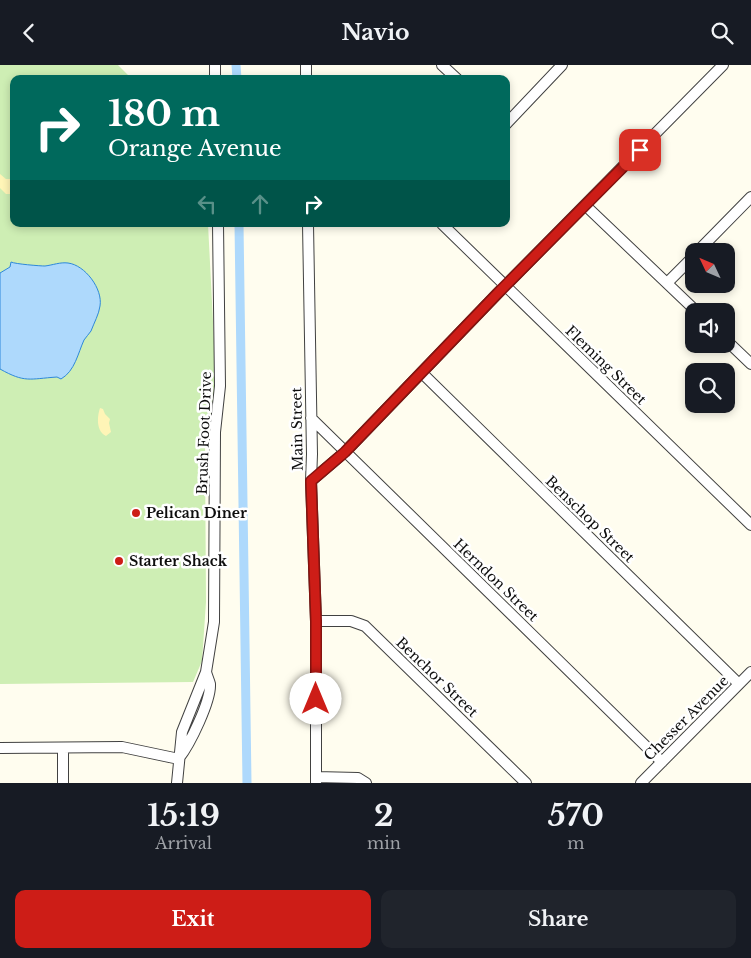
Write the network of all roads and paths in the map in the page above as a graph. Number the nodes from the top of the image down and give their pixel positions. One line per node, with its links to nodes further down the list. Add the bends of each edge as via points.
1 (442, 65): 4 (street)
2 (562, 65): 5 (street)
3 (723, 65): 7 (street)
4 (453, 75)
5 (510, 119)
6 (751, 197): 11 (street)
7 (586, 206): 13 (street); 14 (street)
8 (218, 227): 25 (street, Brush Foot Drive, via 220,386 215,432 214,622)
9 (308, 227): 19 (street, Main Street)
10 (445, 227): 14 (street, Fleming Street)
11 (706, 243)
12 (685, 265): 13 (street)
13 (667, 283): 15 (street)
14 (506, 286): 18 (street); 22 (street, Fleming Street)
15 (688, 303)
16 (735, 348): 17 (street)
17 (750, 360)
18 (422, 373): 20 (street); 26 (street, Benschop Street)
19 (310, 418): 20 (street, Herndon Street); 21 (street, Main Street)
20 (345, 452): 21 (street); 32 (street, Herndon Street)
21 (311, 481): 23 (street, Main Street)
22 (750, 521)
23 (316, 621): 33 (street, Main Street); 37 (street, Benchor Street, via 351,621 365,626)
24 (751, 672): 26 (street, Chesser Avenue)
25 (206, 673): 27 (street, Brush Foot Drive); 28 (street, Brush Foot Drive, via 210,685)
26 (739, 684): 32 (street, Chesser Avenue)
27 (193, 703): 28 (street); 31 (street, Brush Foot Drive, via 182,732)
28 (205, 707): 31 (street, Brush Foot Drive)
29 (63, 747): 30 (street); 31 (street, via 122,747); 34 (street)
30 (0, 748)
31 (179, 759): 35 (street, Brush Foot Drive)
32 (662, 762): 38 (street, Chesser Avenue)
33 (316, 780): 36 (street, via 358,778)
34 (63, 783)
35 (177, 783)
36 (366, 783)
37 (526, 783)
38 (641, 783)

